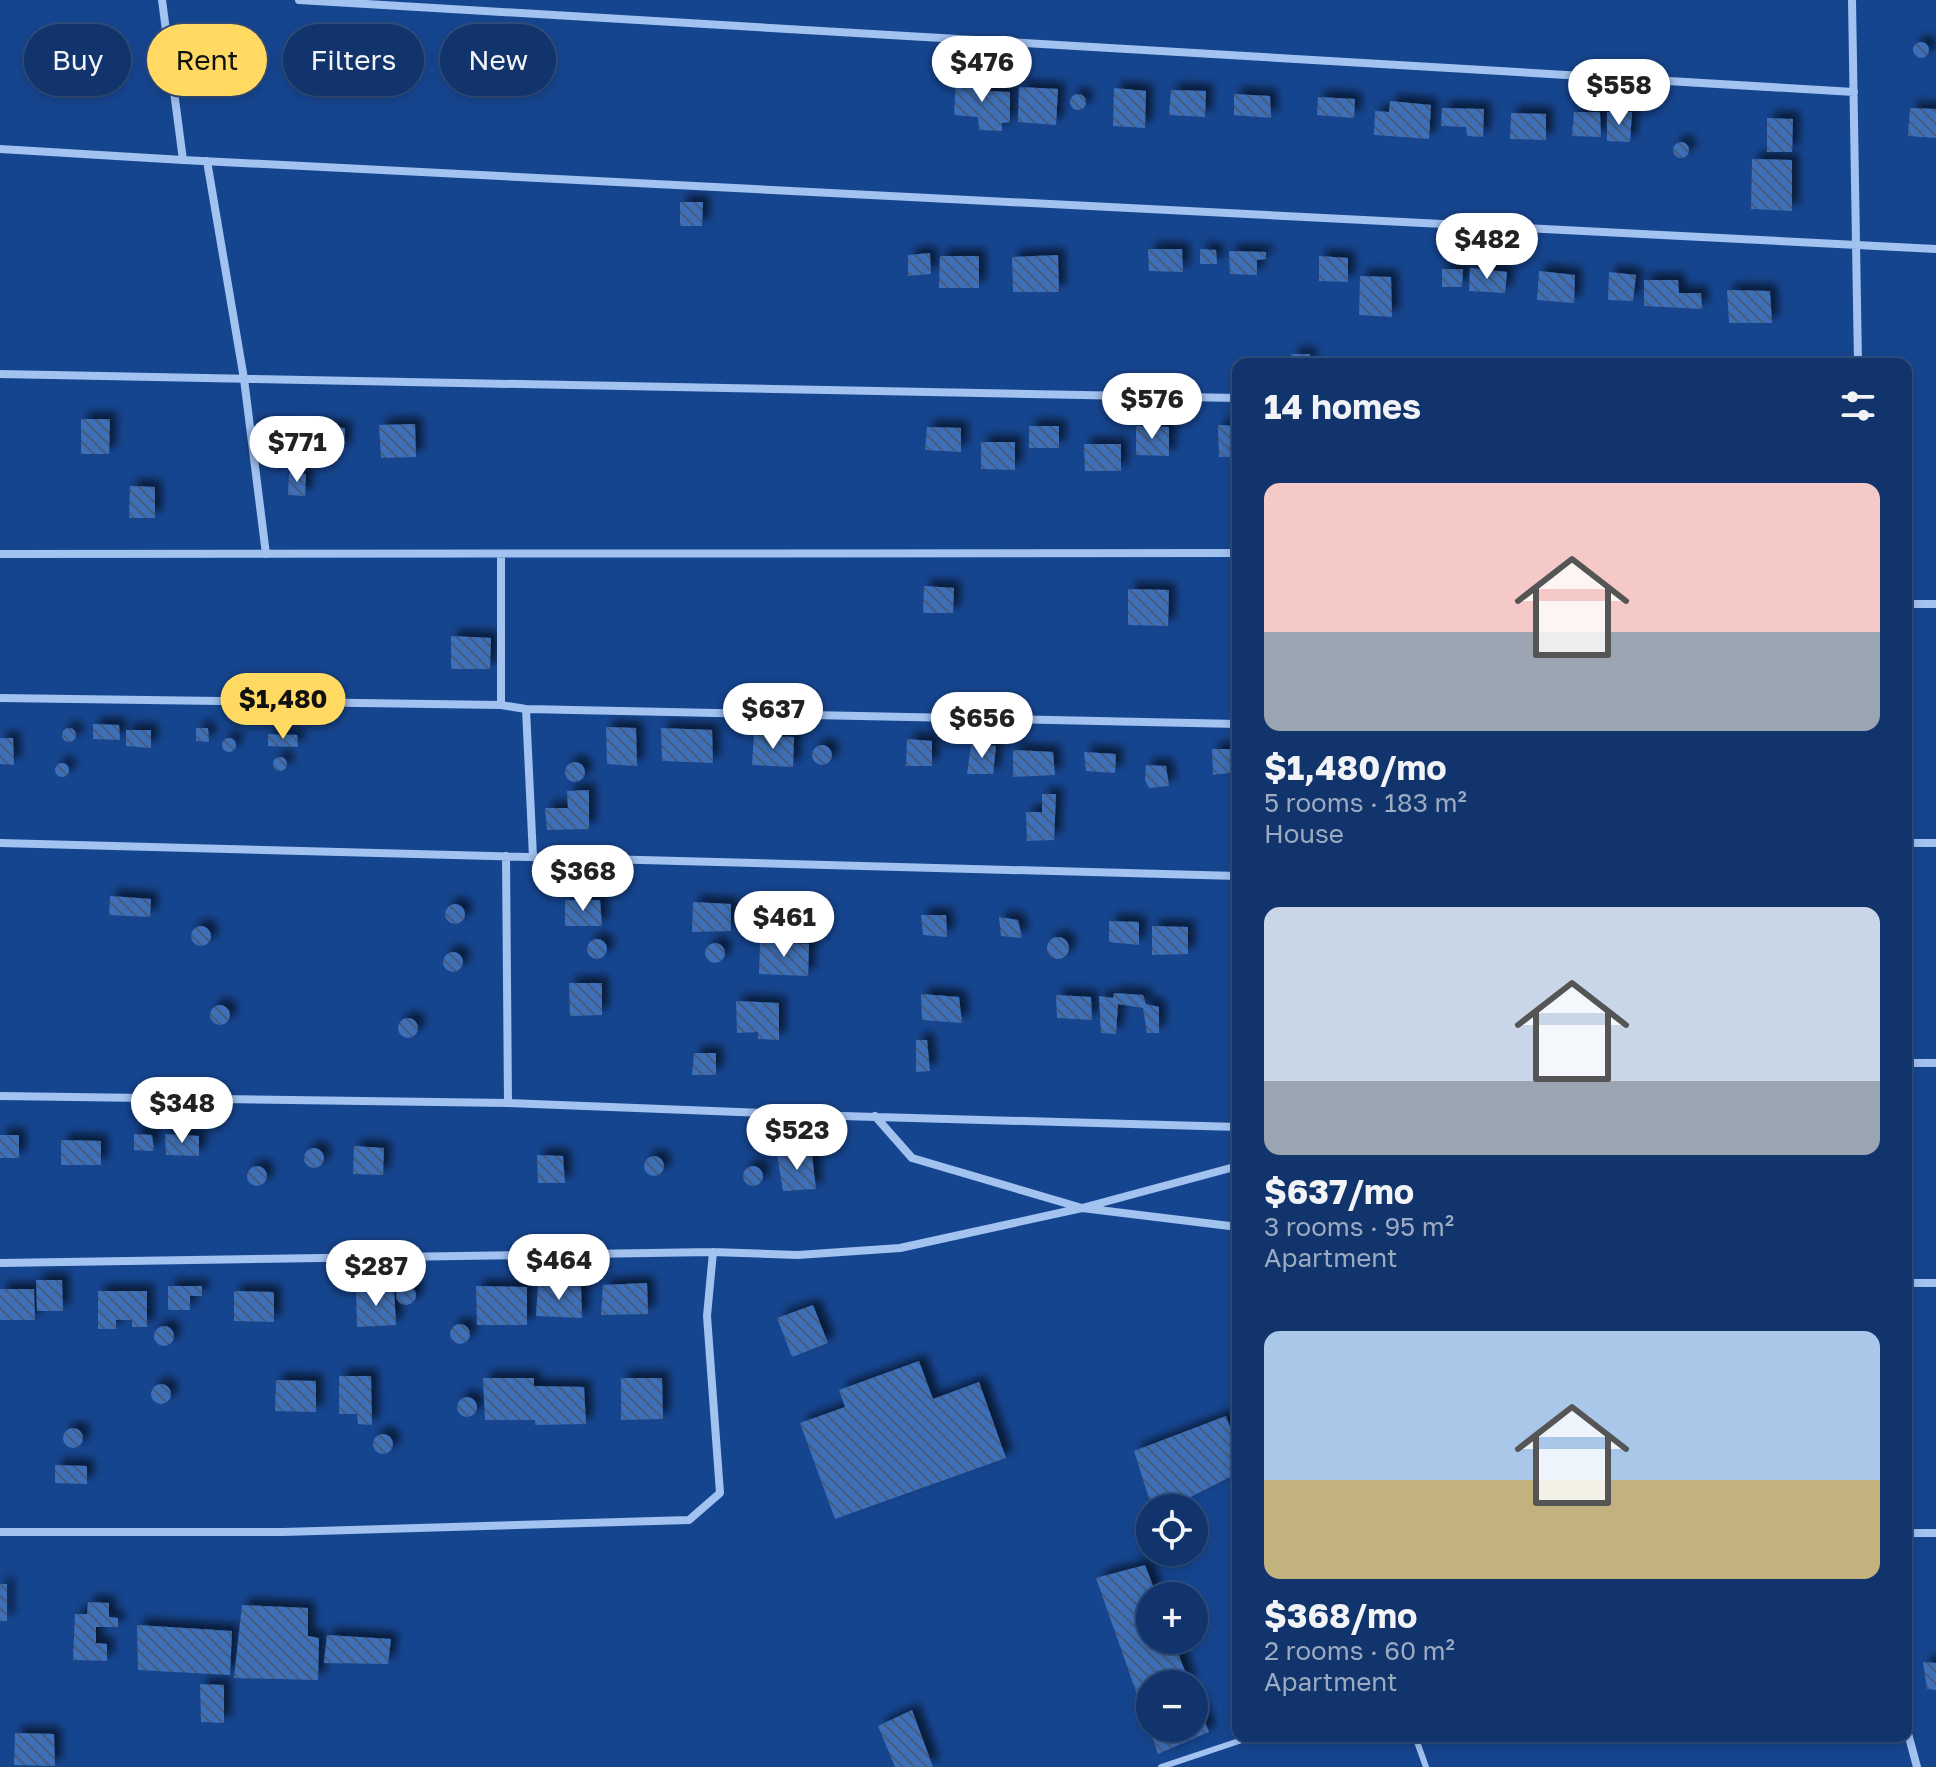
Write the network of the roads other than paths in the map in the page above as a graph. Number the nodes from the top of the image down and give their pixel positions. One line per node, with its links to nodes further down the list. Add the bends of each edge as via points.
1 (162, 0): 6 (street)
2 (299, 0): 4 (street)
3 (1852, 0): 4 (street)
4 (1854, 92): 8 (street)
5 (0, 149): 6 (street)
6 (183, 160): 7 (street)
7 (207, 161): 8 (street); 12 (street)
8 (1856, 246): 9 (street); 10 (street)
9 (1936, 249)
10 (1858, 358)
11 (0, 374): 12 (street)
12 (244, 379): 13 (street); 16 (street)
13 (1232, 398)
14 (1232, 553): 17 (street)
15 (0, 554): 16 (street)
16 (266, 554): 17 (street)
17 (501, 554): 21 (street)
18 (1912, 604): 19 (street)
19 (1936, 604)
20 (0, 698): 21 (street)
21 (501, 705): 22 (street)
22 (526, 709): 23 (street); 28 (street)
23 (1232, 724)
24 (0, 843): 27 (street)
25 (1912, 843): 26 (street)
26 (1936, 843)
27 (506, 856): 28 (street); 33 (street)
28 (533, 857): 29 (street)
29 (1232, 876)
30 (1912, 1063): 31 (street)
31 (1936, 1063)
32 (0, 1096): 33 (street)
33 (508, 1103): 34 (street)
34 (875, 1116): 35 (street); 37 (street, via 912,1158)
35 (1232, 1127)
36 (1232, 1168): 37 (street)
37 (1082, 1208): 38 (street); 39 (street, via 900,1248 798,1255)
38 (1232, 1226)
39 (713, 1252): 40 (street); 43 (street, via 707,1316 720,1493 689,1520 283,1532)
40 (0, 1263)
41 (1912, 1283): 42 (street)
42 (1936, 1283)
43 (0, 1532)
44 (1912, 1533): 45 (street)
45 (1936, 1533)
46 (1236, 1742): 49 (lane)
47 (1417, 1742): 50 (lane)
48 (1910, 1742): 51 (street)
49 (1161, 1767)
50 (1426, 1767)
51 (1917, 1767)

